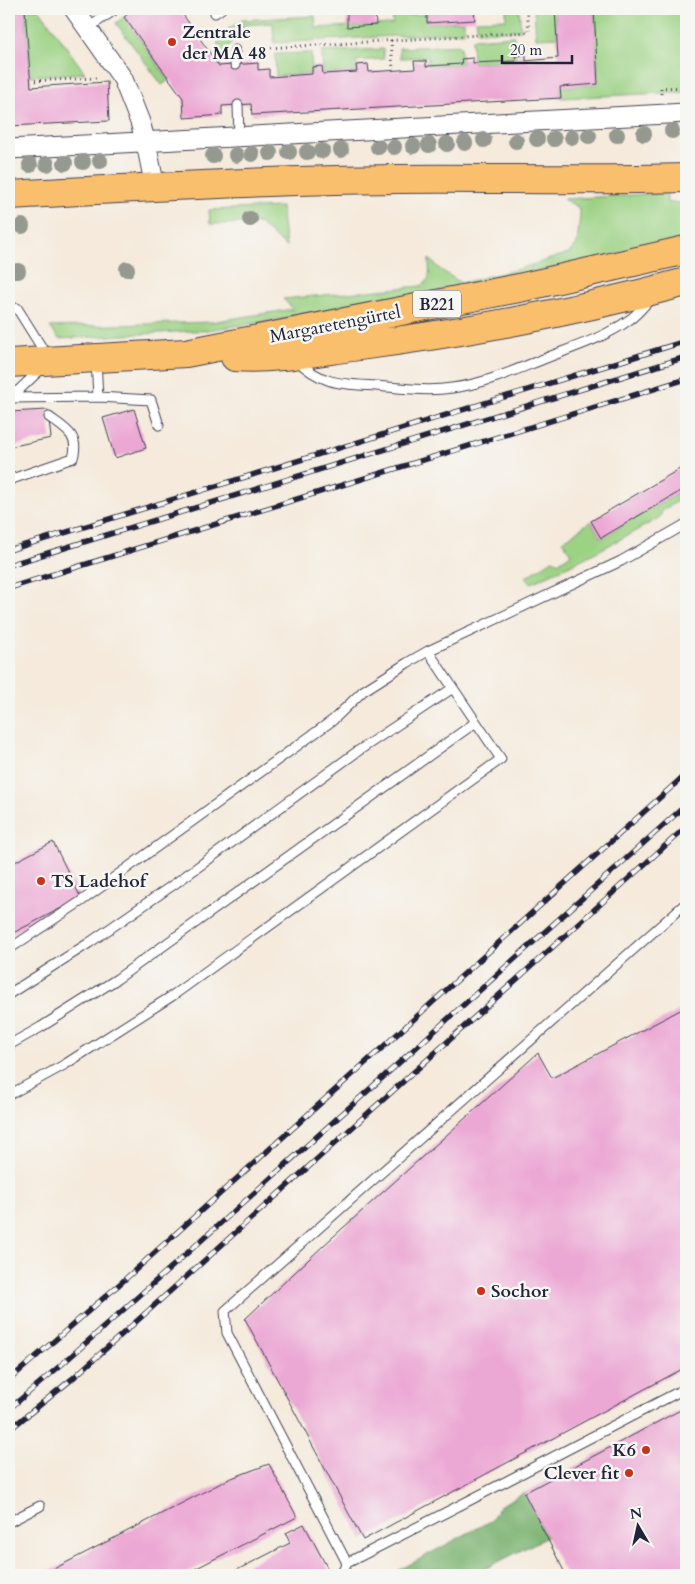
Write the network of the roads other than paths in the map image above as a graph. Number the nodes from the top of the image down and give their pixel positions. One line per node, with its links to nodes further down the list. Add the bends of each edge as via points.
1 (74, 9): 3 (street)
2 (116, 9): 3 (lane)
3 (88, 28): 9 (street, via 121,76)
4 (235, 50): 5 (lane)
5 (235, 65)
6 (238, 105): 8 (lane)
7 (686, 113): 8 (street)
8 (239, 138): 9 (street)
9 (146, 143): 10 (street); 12 (street)
10 (9, 149)
11 (686, 178): 12 (main road, via 390,179)
12 (155, 188): 13 (main road)
13 (9, 195)
14 (686, 250): 18 (main road, Margaretengürtel / B221, via 519,288)
15 (686, 282): 16 (main road, B221)
16 (660, 289): 19 (main road, B221, via 412,339); 19 (lane, via 631,319 612,331 498,376 451,389 344,384 324,379 308,370)
17 (17, 308): 21 (lane)
18 (186, 354): 19 (main road, B221, via 244,358); 20 (main road, Margaretengürtel / B221)
19 (293, 355)
20 (96, 358): 21 (main road, Margaretengürtel / B221); 24 (lane)
21 (50, 361): 22 (main road, Margaretengürtel / B221); 23 (lane)
22 (9, 363)
23 (9, 396): 24 (lane)
24 (98, 397): 26 (lane, via 151,400)
25 (49, 417): 27 (lane, via 70,433 76,448 73,458)
26 (159, 424)
27 (9, 480)
28 (686, 524): 29 (lane, via 621,561)
29 (428, 651): 30 (lane); 33 (lane, via 363,691 333,720 80,902)
30 (453, 688): 31 (lane); 34 (lane, via 358,751 89,943)
31 (476, 722): 35 (lane, via 117,979); 36 (lane, via 501,759 172,996 64,1065)
32 (686, 903): 40 (lane, via 225,1311 227,1333)
33 (9, 949)
34 (9, 994)
35 (9, 1045)
36 (9, 1095)
37 (686, 1388): 40 (lane)
38 (40, 1506): 39 (lane)
39 (9, 1522)
40 (347, 1563): 41 (lane)
41 (341, 1575)

